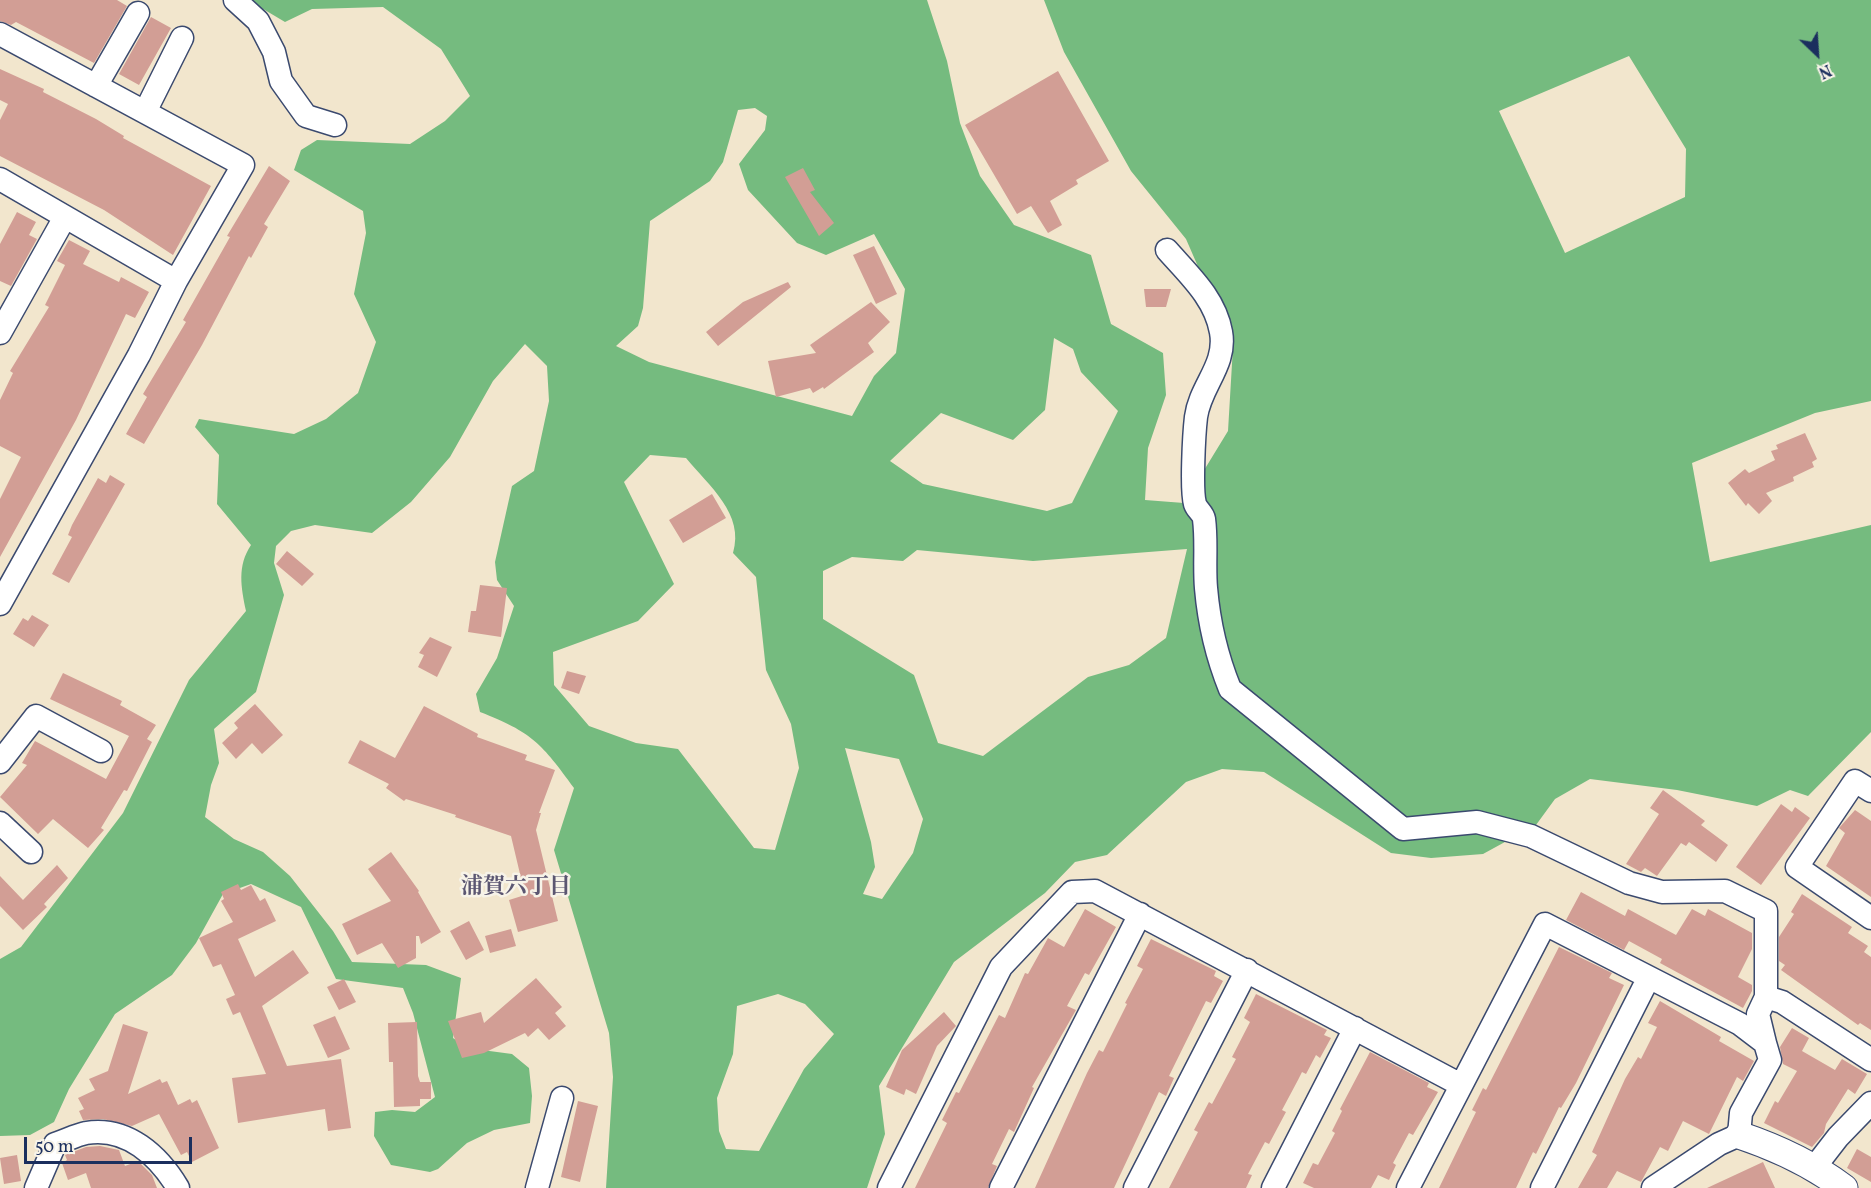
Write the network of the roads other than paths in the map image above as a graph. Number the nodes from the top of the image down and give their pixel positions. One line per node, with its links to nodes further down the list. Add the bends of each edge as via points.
1 (235, 0): 7 (street, via 258,21 274,52 281,81 306,116)
2 (138, 13): 5 (street)
3 (0, 34): 5 (street)
4 (182, 38): 6 (street)
5 (96, 86): 6 (street)
6 (145, 112): 11 (street, via 243,165)
7 (334, 125)
8 (0, 179): 9 (street)
9 (65, 217): 11 (street); 12 (street)
10 (1167, 250): 23 (street, via 1205,293 1221,332 1219,366 1205,387 1197,411 1195,468 1196,504 1204,516 1207,596 1217,658 1230,689 1403,829 1477,822 1531,836 1629,883 1662,892 1725,891 1766,911)
11 (176, 281): 13 (street)
12 (0, 333)
13 (0, 604)
14 (101, 751): 15 (street, via 36,716)
15 (0, 762)
16 (1871, 791): 20 (street, via 1855,781 1797,867)
17 (0, 823): 18 (street)
18 (31, 852)
19 (1140, 914): 21 (street); 35 (street, via 1095,891 1072,892 1001,967); 36 (street)
20 (1871, 918)
21 (1247, 970): 24 (street); 37 (street)
22 (1648, 979): 25 (street, via 1740,1024); 27 (street, via 1545,924); 40 (street)
23 (1766, 997): 25 (street, via 1758,1014); 26 (street, via 1782,1002)
24 (1355, 1028): 27 (street); 38 (street)
25 (1765, 1043): 30 (street, via 1770,1060 1741,1113)
26 (1871, 1060)
27 (1461, 1085): 39 (street)
28 (562, 1098): 34 (street)
29 (1871, 1103): 31 (street)
30 (1739, 1136): 31 (street, via 1783,1150); 41 (street, via 1719,1144)
31 (1814, 1168): 42 (street)
32 (36, 1188): 33 (street, via 55,1144 100,1132 124,1137 145,1148)
33 (178, 1188)
34 (537, 1188)
35 (889, 1188)
36 (1001, 1188)
37 (1135, 1188)
38 (1273, 1188)
39 (1408, 1188)
40 (1542, 1188)
41 (1653, 1188)
42 (1844, 1188)

